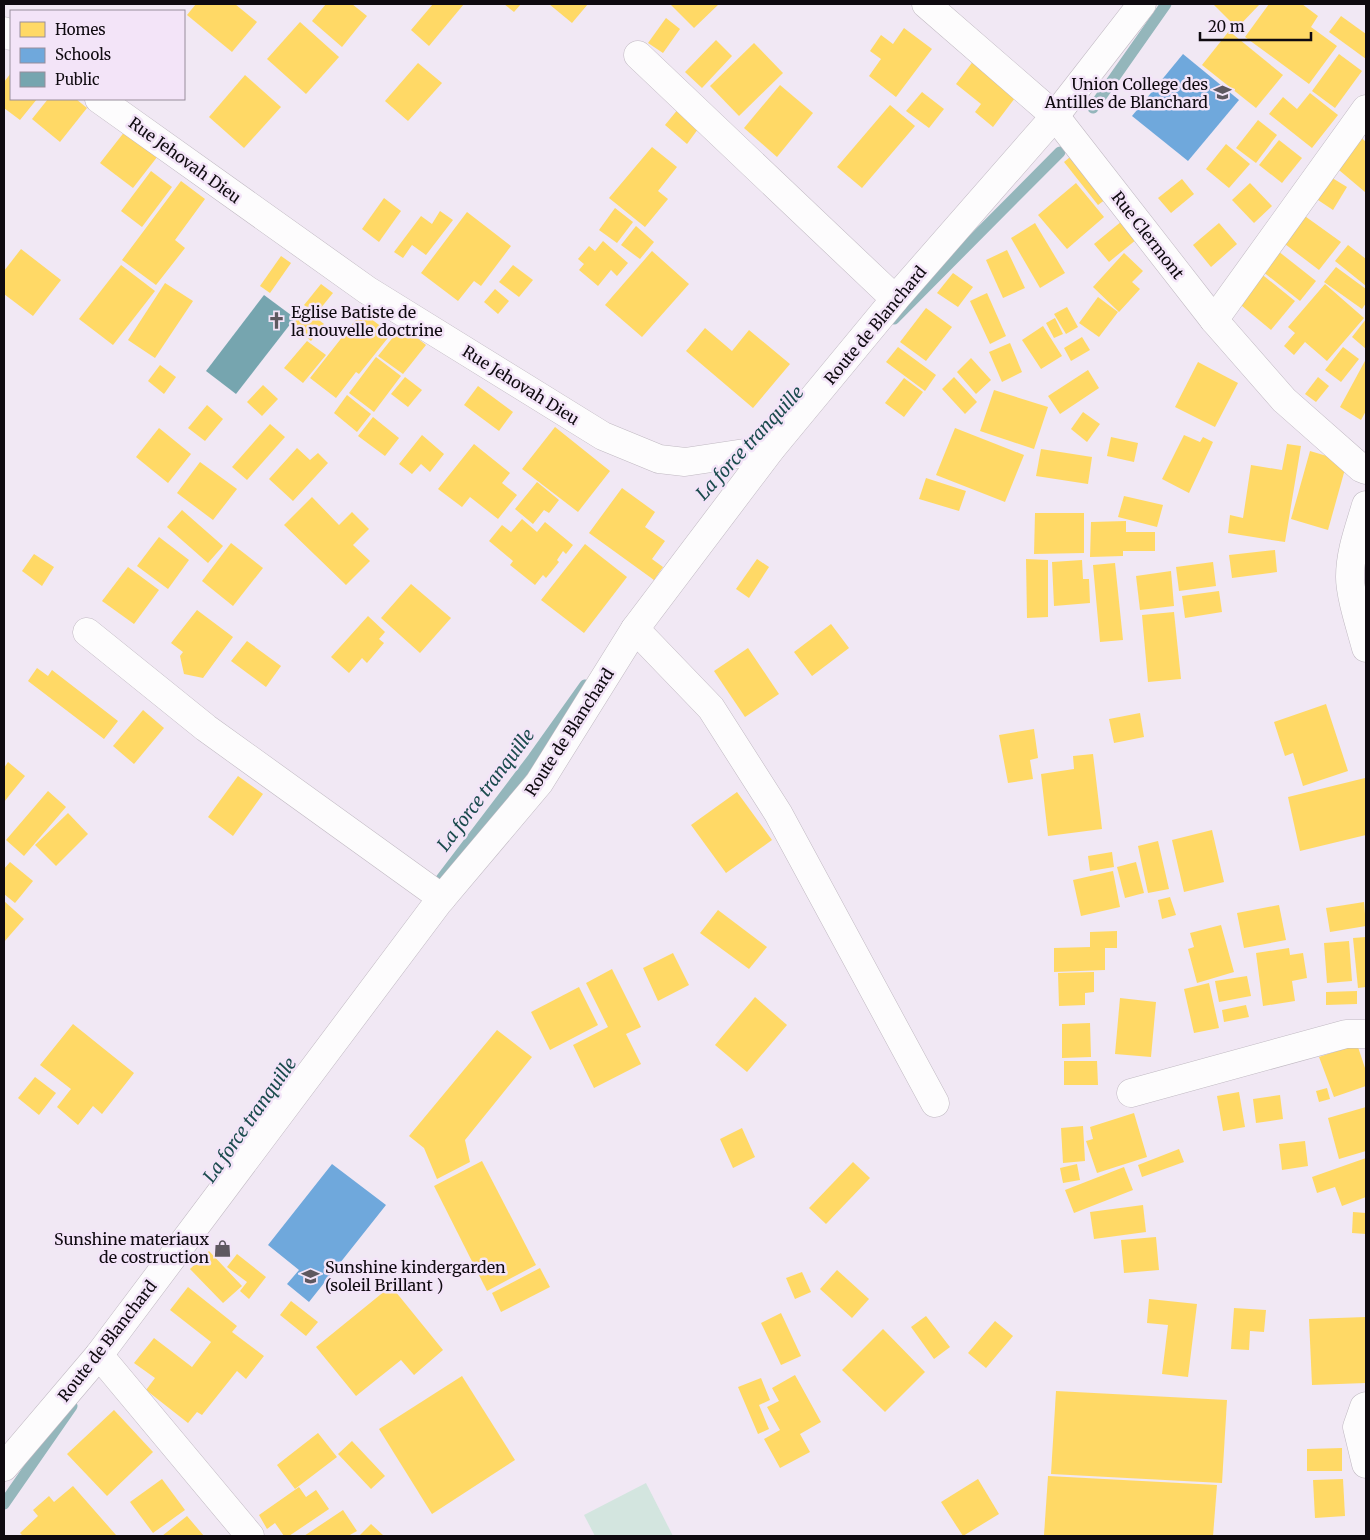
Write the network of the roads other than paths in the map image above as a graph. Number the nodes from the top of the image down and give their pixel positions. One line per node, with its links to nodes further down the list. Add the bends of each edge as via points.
1 (926, 4): 6 (street, Rue Clermont)
2 (1142, 4): 6 (street, Route de Blanchard)
3 (638, 55): 7 (street)
4 (100, 100): 9 (street, Rue Jehovah Dieu, via 367,290 603,436 659,459 685,462)
5 (1366, 109): 8 (street)
6 (1055, 116): 7 (street, Route de Blanchard); 8 (street, Rue Clermont)
7 (895, 299): 9 (street, Route de Blanchard)
8 (1214, 320): 10 (street, Rue Clermont, via 1284,400)
9 (771, 449): 12 (street, Route de Blanchard)
10 (1365, 466)
11 (1366, 506): 14 (street, via 1353,547 1350,578)
12 (635, 629): 15 (street, Route de Blanchard, via 539,783); 18 (street, via 711,708 727,732 778,813)
13 (87, 632): 15 (street, via 206,728)
14 (1366, 648)
15 (442, 898): 19 (street, Route de Blanchard)
16 (1366, 1034): 17 (street, via 1346,1034)
17 (1132, 1093)
18 (935, 1104)
19 (99, 1356): 22 (street, Route de Blanchard); 23 (street)
20 (1366, 1406): 21 (street, via 1357,1427)
21 (1366, 1464)
22 (4, 1467)
23 (250, 1536)

